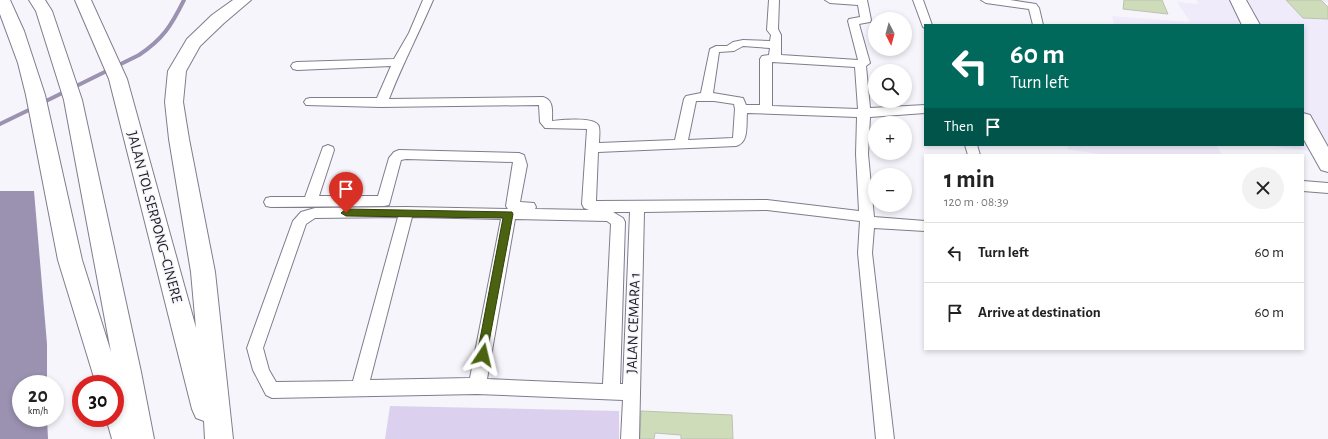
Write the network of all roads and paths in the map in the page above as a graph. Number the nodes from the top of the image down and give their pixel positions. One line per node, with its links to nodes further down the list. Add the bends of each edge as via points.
1 (2, 0): 42 (main road, via 14,22 34,87 70,260)
2 (37, 0): 49 (main road, via 44,11 73,100)
3 (83, 0): 50 (main road, JALAN TOL SERPONG–CINERE, via 118,79)
4 (243, 0): 51 (main road, via 194,42 177,71 174,102 203,272)
5 (428, 0): 17 (street)
6 (774, 0): 15 (street, via 772,30 776,35)
7 (830, 0): 11 (street)
8 (918, 0): 12 (street)
9 (986, 0): 13 (street, via 1032,6)
10 (1238, 0): 14 (main road)
11 (862, 1): 18 (street, via 866,20 854,21 864,63)
12 (927, 24)
13 (1038, 24)
14 (1251, 24)
15 (776, 45): 16 (street); 20 (street, via 743,43 730,49 716,49)
16 (775, 58): 18 (street); 23 (street, via 766,59)
17 (398, 62): 19 (street); 22 (street)
18 (860, 64): 26 (street)
19 (297, 66)
20 (706, 97): 25 (street, via 739,101); 28 (street, via 690,99)
21 (310, 102): 22 (street)
22 (381, 103): 29 (street, via 543,101 546,122 549,125 592,125)
23 (766, 109): 25 (street); 26 (street)
24 (924, 109): 26 (street)
25 (741, 110): 28 (street, via 739,139 736,142)
26 (863, 112): 40 (street, via 862,154)
27 (1304, 122): 31 (main road)
28 (681, 144): 29 (street)
29 (593, 148): 36 (street, via 589,190 589,204)
30 (328, 150): 35 (street)
31 (1328, 165)
32 (1304, 186): 33 (street)
33 (1328, 188)
34 (271, 202): 35 (street)
35 (310, 202): 36 (street, via 384,201 395,158 406,154 519,158 520,165 512,202 515,208)
36 (592, 206): 37 (street)
37 (637, 207): 40 (street, via 767,205); 46 (street, JALAN CEMARA 1)
38 (406, 212): 39 (street); 44 (street); 44 (street, via 315,213 300,221 255,348 260,369 272,390)
39 (509, 214): 43 (street); 45 (street, via 610,216 618,222)
40 (867, 219): 41 (street); 53 (street, via 865,253)
41 (924, 226)
42 (106, 375)
43 (477, 386): 44 (street); 45 (street)
44 (359, 390)
45 (611, 392): 46 (street)
46 (631, 392): 52 (street, JALAN CEMARA 1)
47 (122, 427): 48 (main road)
48 (126, 439)
49 (140, 439)
50 (212, 439)
51 (219, 439)
52 (630, 439)
53 (885, 439)

